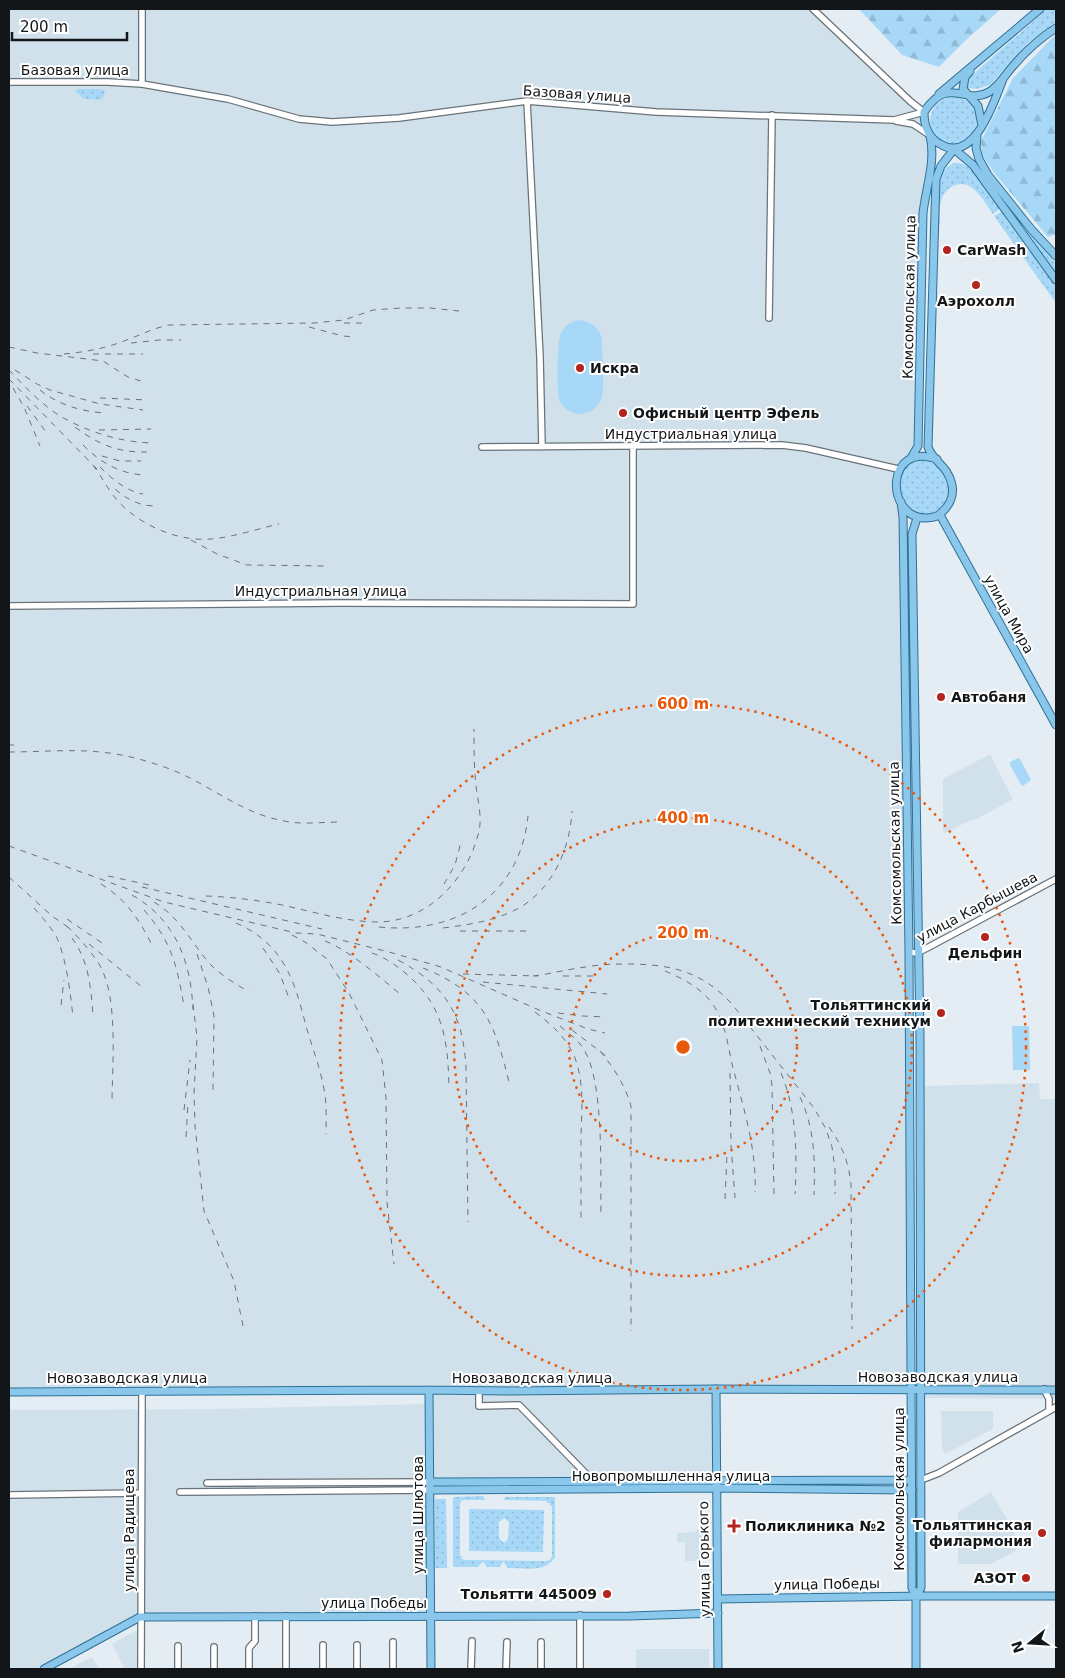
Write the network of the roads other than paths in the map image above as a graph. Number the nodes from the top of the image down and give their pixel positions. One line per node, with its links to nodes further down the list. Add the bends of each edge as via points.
1 (142, 9): 8 (street, Базовая улица)
2 (813, 9): 12 (street)
3 (1040, 9): 5 (main road)
4 (1056, 28): 6 (main road, via 1030,48)
5 (975, 65): 9 (main road, via 965,77 963,89); 10 (main road)
6 (1003, 79): 9 (main road, via 983,95); 15 (main road)
7 (9, 82): 8 (street, Базовая улица)
8 (142, 84): 11 (street, Базовая улица, via 228,99 299,119 332,122 400,118)
9 (966, 94): 10 (main road, via 950,92); 15 (main road, via 978,106)
10 (936, 97): 12 (main road)
11 (527, 101): 13 (street, Базовая улица, via 656,112); 26 (street)
12 (924, 112): 14 (street, Базовая улица); 17 (main road)
13 (772, 115): 14 (street, Базовая улица); 25 (street)
14 (894, 120): 17 (street, via 913,124)
15 (982, 126): 16 (main road)
16 (977, 135): 18 (main road, via 968,144); 21 (main road, via 979,159 988,175)
17 (930, 136): 18 (main road, via 942,146); 19 (main road, Комсомольская улица, via 933,157)
18 (954, 149): 20 (main road, Комсомольская улица, via 938,172); 22 (main road, via 973,165)
19 (926, 191): 20 (main road); 29 (main road, Комсомольская улица, via 918,446)
20 (936, 191): 30 (main road, Комсомольская улица, via 928,447)
21 (1031, 229): 22 (main road, via 1025,229); 23 (main road)
22 (1023, 235): 24 (main road)
23 (1056, 256)
24 (1056, 280)
25 (769, 318)
26 (542, 447): 27 (street, Индустриальная улица); 28 (street, Индустриальная улица)
27 (633, 447): 31 (street, Индустриальная улица, via 782,445); 35 (street, Индустриальная улица, via 633,604)
28 (482, 448)
29 (911, 458): 30 (main road, via 928,456); 31 (main road)
30 (936, 459): 33 (main road, via 944,466 953,486 952,499)
31 (898, 469): 32 (main road, via 896,486)
32 (901, 502): 34 (main road); 36 (main road, Комсомольская улица)
33 (940, 515): 34 (main road); 38 (main road, улица Мира)
34 (917, 518): 37 (main road, Комсомольская улица, via 912,534)
35 (9, 606)
36 (905, 679): 37 (main road); 39 (main road, Комсомольская улица)
37 (914, 680): 40 (main road, Комсомольская улица)
38 (1056, 725)
39 (907, 847): 40 (main road); 42 (main road, Комсомольская улица)
40 (916, 847): 43 (main road, Комсомольская улица)
41 (1056, 879): 43 (street, улица Карбышева)
42 (909, 952): 43 (street, улица Карбышева); 44 (main road, Комсомольская улица)
43 (917, 953): 45 (main road, Комсомольская улица)
44 (910, 1183): 45 (main road); 46 (main road, Комсомольская улица)
45 (920, 1183): 47 (main road, Комсомольская улица)
46 (910, 1262): 47 (main road); 49 (main road, Комсомольская улица)
47 (920, 1262): 50 (main road, Комсомольская улица)
48 (716, 1389): 49 (main road, Новозаводская улица); 55 (main road, Новозаводская улица); 61 (main road, улица Горького)
49 (911, 1389): 50 (main road, Новозаводская улица); 59 (main road, Комсомольская улица)
50 (920, 1389): 51 (main road, Новозаводская улица); 60 (main road, Комсомольская улица)
51 (1044, 1389): 53 (main road, Новозаводская улица); 58 (street)
52 (429, 1390): 54 (main road, Новозаводская улица); 55 (main road, Новозаводская улица); 65 (main road, улица Шлютова)
53 (1056, 1390)
54 (142, 1391): 56 (main road, Новозаводская улица); 71 (street, улица Радищева)
55 (479, 1391): 64 (street, via 479,1406 518,1405)
56 (9, 1392)
57 (1056, 1407): 58 (street)
58 (1050, 1410): 63 (street)
59 (911, 1446): 60 (main road); 62 (main road, Комсомольская улица)
60 (920, 1446): 63 (main road, Комсомольская улица)
61 (716, 1480): 62 (main road, Новопромышленная улица); 64 (main road, Новопромышленная улица); 67 (main road, улица Горького)
62 (912, 1480): 69 (main road, Комсомольская улица)
63 (921, 1480): 73 (main road, Комсомольская улица, via 921,1588)
64 (593, 1481): 65 (main road, Новопромышленная улица)
65 (430, 1482): 66 (street); 68 (main road, улица Шлютова)
66 (207, 1483)
67 (716, 1488): 68 (main road, Новопромышленная улица); 69 (main road, Новопромышленная улица); 75 (main road, улица Горького)
68 (430, 1490): 70 (street); 77 (main road, улица Шлютова)
69 (912, 1490): 73 (main road, Комсомольская улица, via 912,1588)
70 (180, 1492)
71 (141, 1493): 72 (street); 81 (street, улица Радищева)
72 (9, 1495)
73 (916, 1596): 74 (main road, улица Победы); 75 (main road, улица Победы); 105 (main road, Комсомольская улица)
74 (1056, 1596)
75 (718, 1599): 76 (main road, улица Горького)
76 (718, 1613): 78 (main road, улица Победы); 104 (main road, улица Горького)
77 (431, 1615): 78 (main road, улица Победы); 80 (main road, улица Победы); 99 (main road, улица Шлютова)
78 (580, 1615): 103 (street)
79 (255, 1616): 80 (main road, улица Победы); 81 (main road, улица Победы); 94 (street, via 255,1641 249,1648)
80 (286, 1616): 95 (street)
81 (140, 1617): 90 (main road, улица Победы); 91 (street, улица Радищева)
82 (393, 1642): 98 (street)
83 (472, 1642): 100 (street)
84 (507, 1642): 101 (street)
85 (541, 1642): 102 (street)
86 (323, 1645): 96 (street)
87 (357, 1645): 97 (street)
88 (178, 1646): 92 (street)
89 (214, 1647): 93 (street)
90 (44, 1669)
91 (141, 1669)
92 (178, 1669)
93 (214, 1669)
94 (249, 1669)
95 (286, 1669)
96 (322, 1669)
97 (357, 1669)
98 (393, 1669)
99 (431, 1669)
100 (471, 1669)
101 (506, 1669)
102 (541, 1669)
103 (580, 1669)
104 (718, 1669)
105 (916, 1669)

